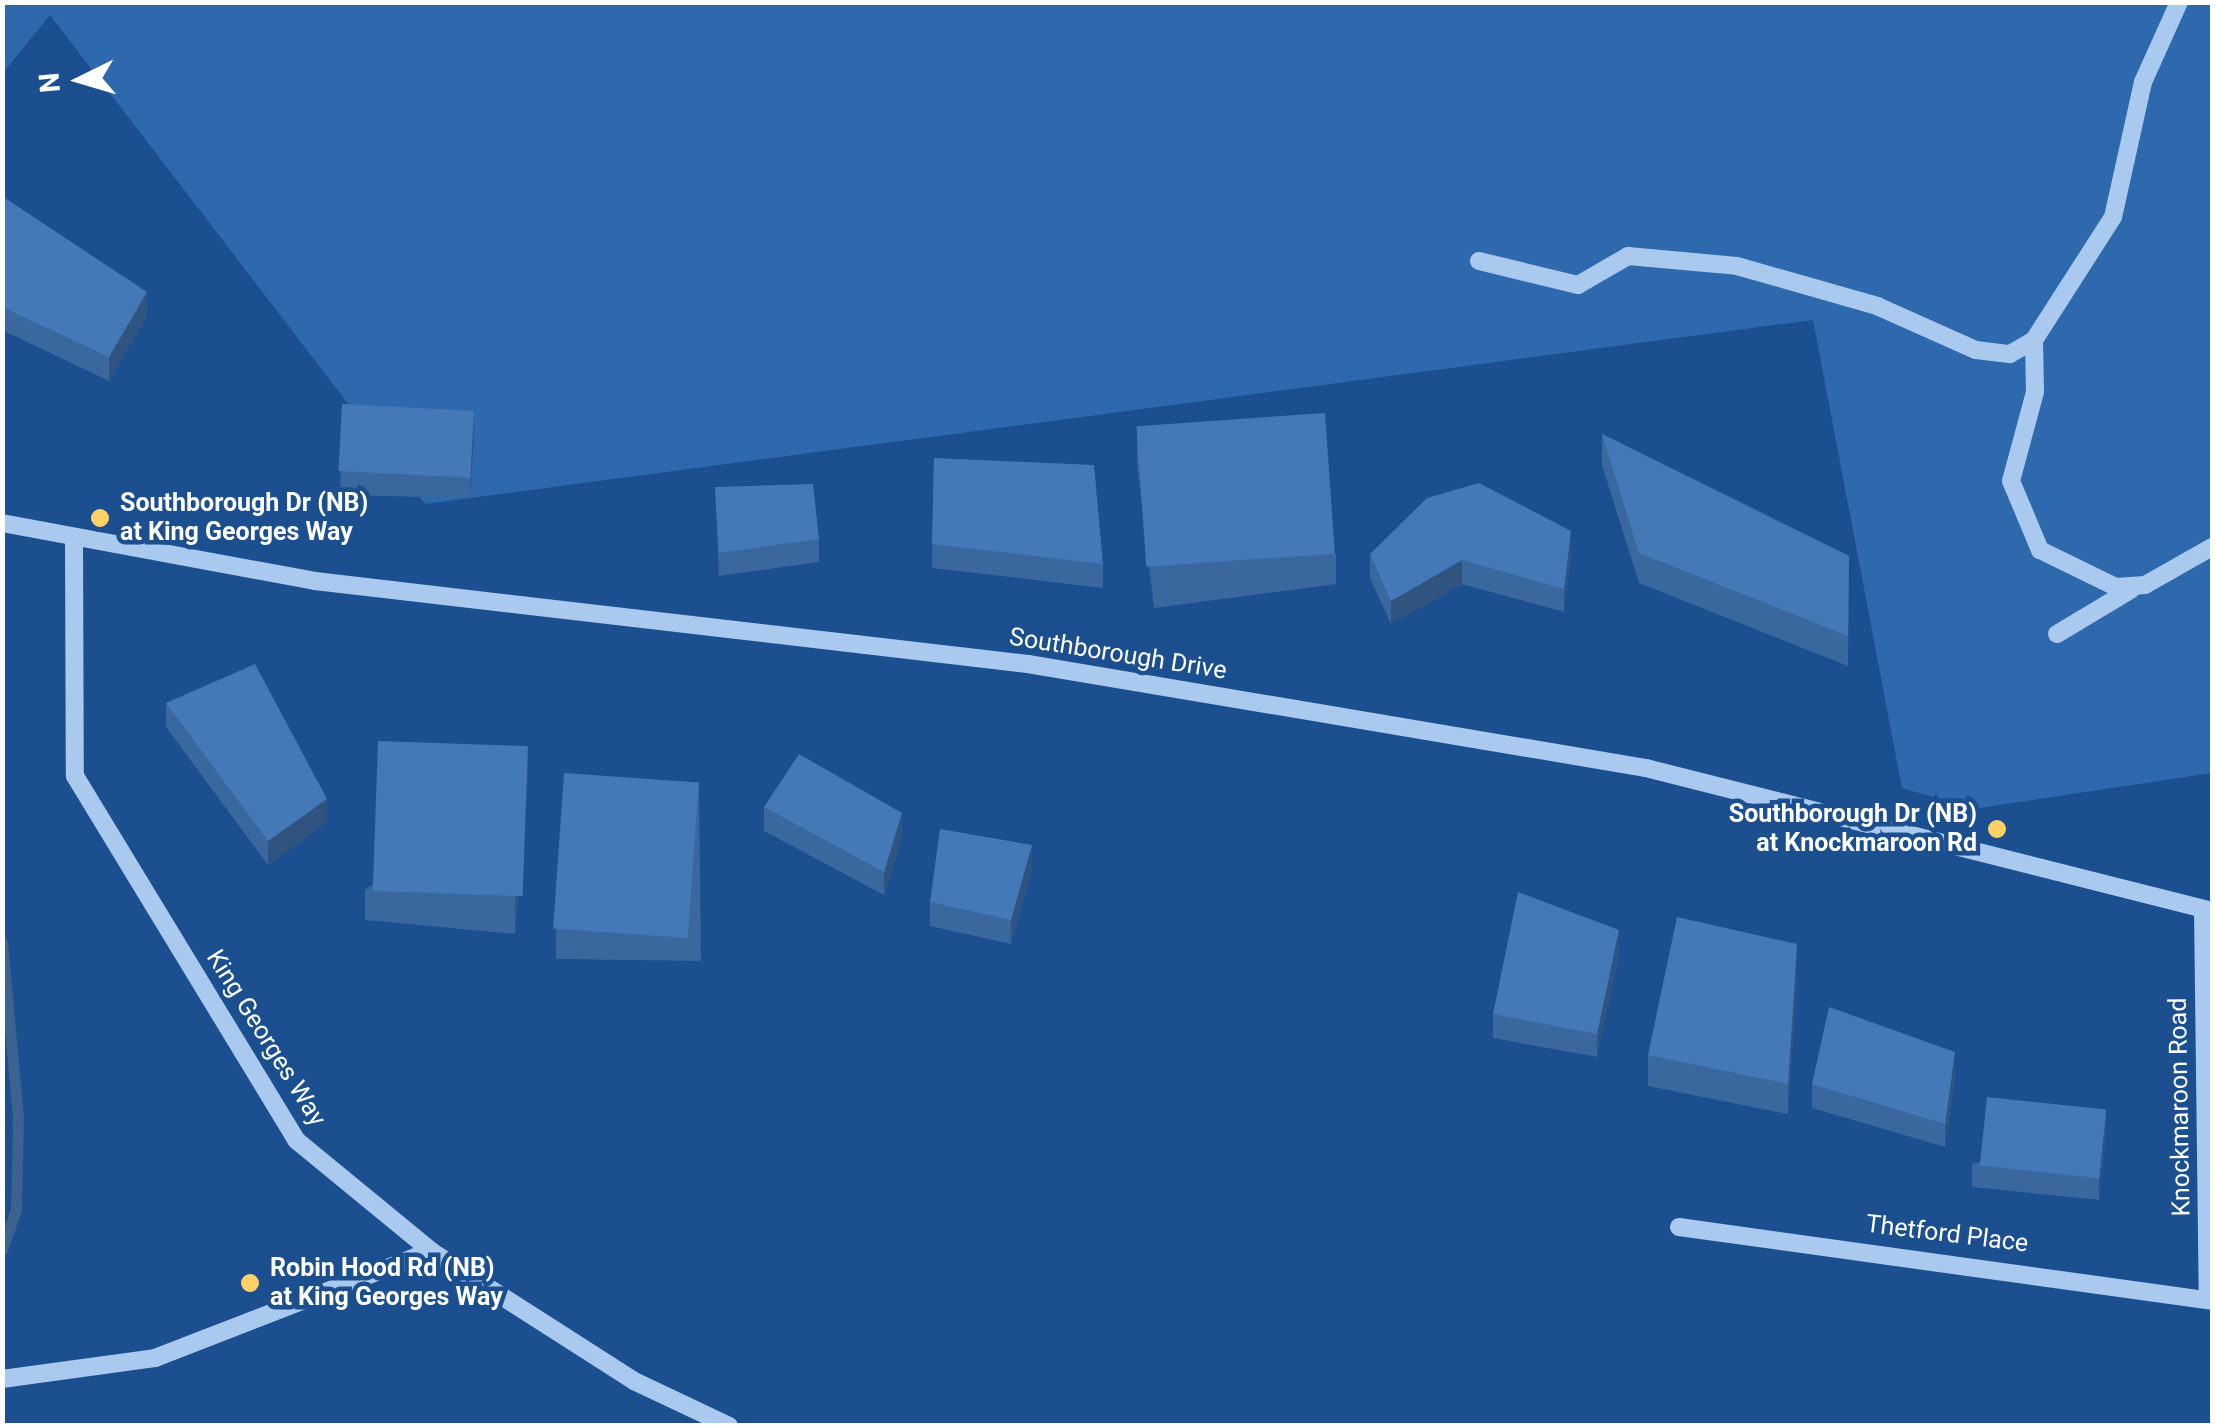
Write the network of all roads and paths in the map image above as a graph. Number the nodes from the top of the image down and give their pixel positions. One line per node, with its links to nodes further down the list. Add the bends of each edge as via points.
1 (2179, 2): 3 (street, via 2143,82 2112,217)
2 (1479, 261): 3 (street, via 1578,285 1628,256 1737,266 1876,306 1976,350 2010,354)
3 (2034, 340): 7 (street, via 2035,392 2011,481 2023,528 2069,569)
4 (2, 524): 5 (street, Southborough Drive)
5 (74, 537): 9 (street, Southborough Drive, via 316,581 1028,664 1646,768); 11 (street, King Georges Way, via 75,776 296,1140)
6 (2212, 546): 7 (street)
7 (2132, 589): 8 (street)
8 (2056, 634)
9 (2208, 911): 12 (street, Knockmaroon Road)
10 (1679, 1227): 12 (street, Thetford Place)
11 (431, 1251): 13 (street, via 155,1358); 14 (street, King Georges Way, via 634,1381)
12 (2210, 1299)
13 (2, 1380)
14 (729, 1426)

